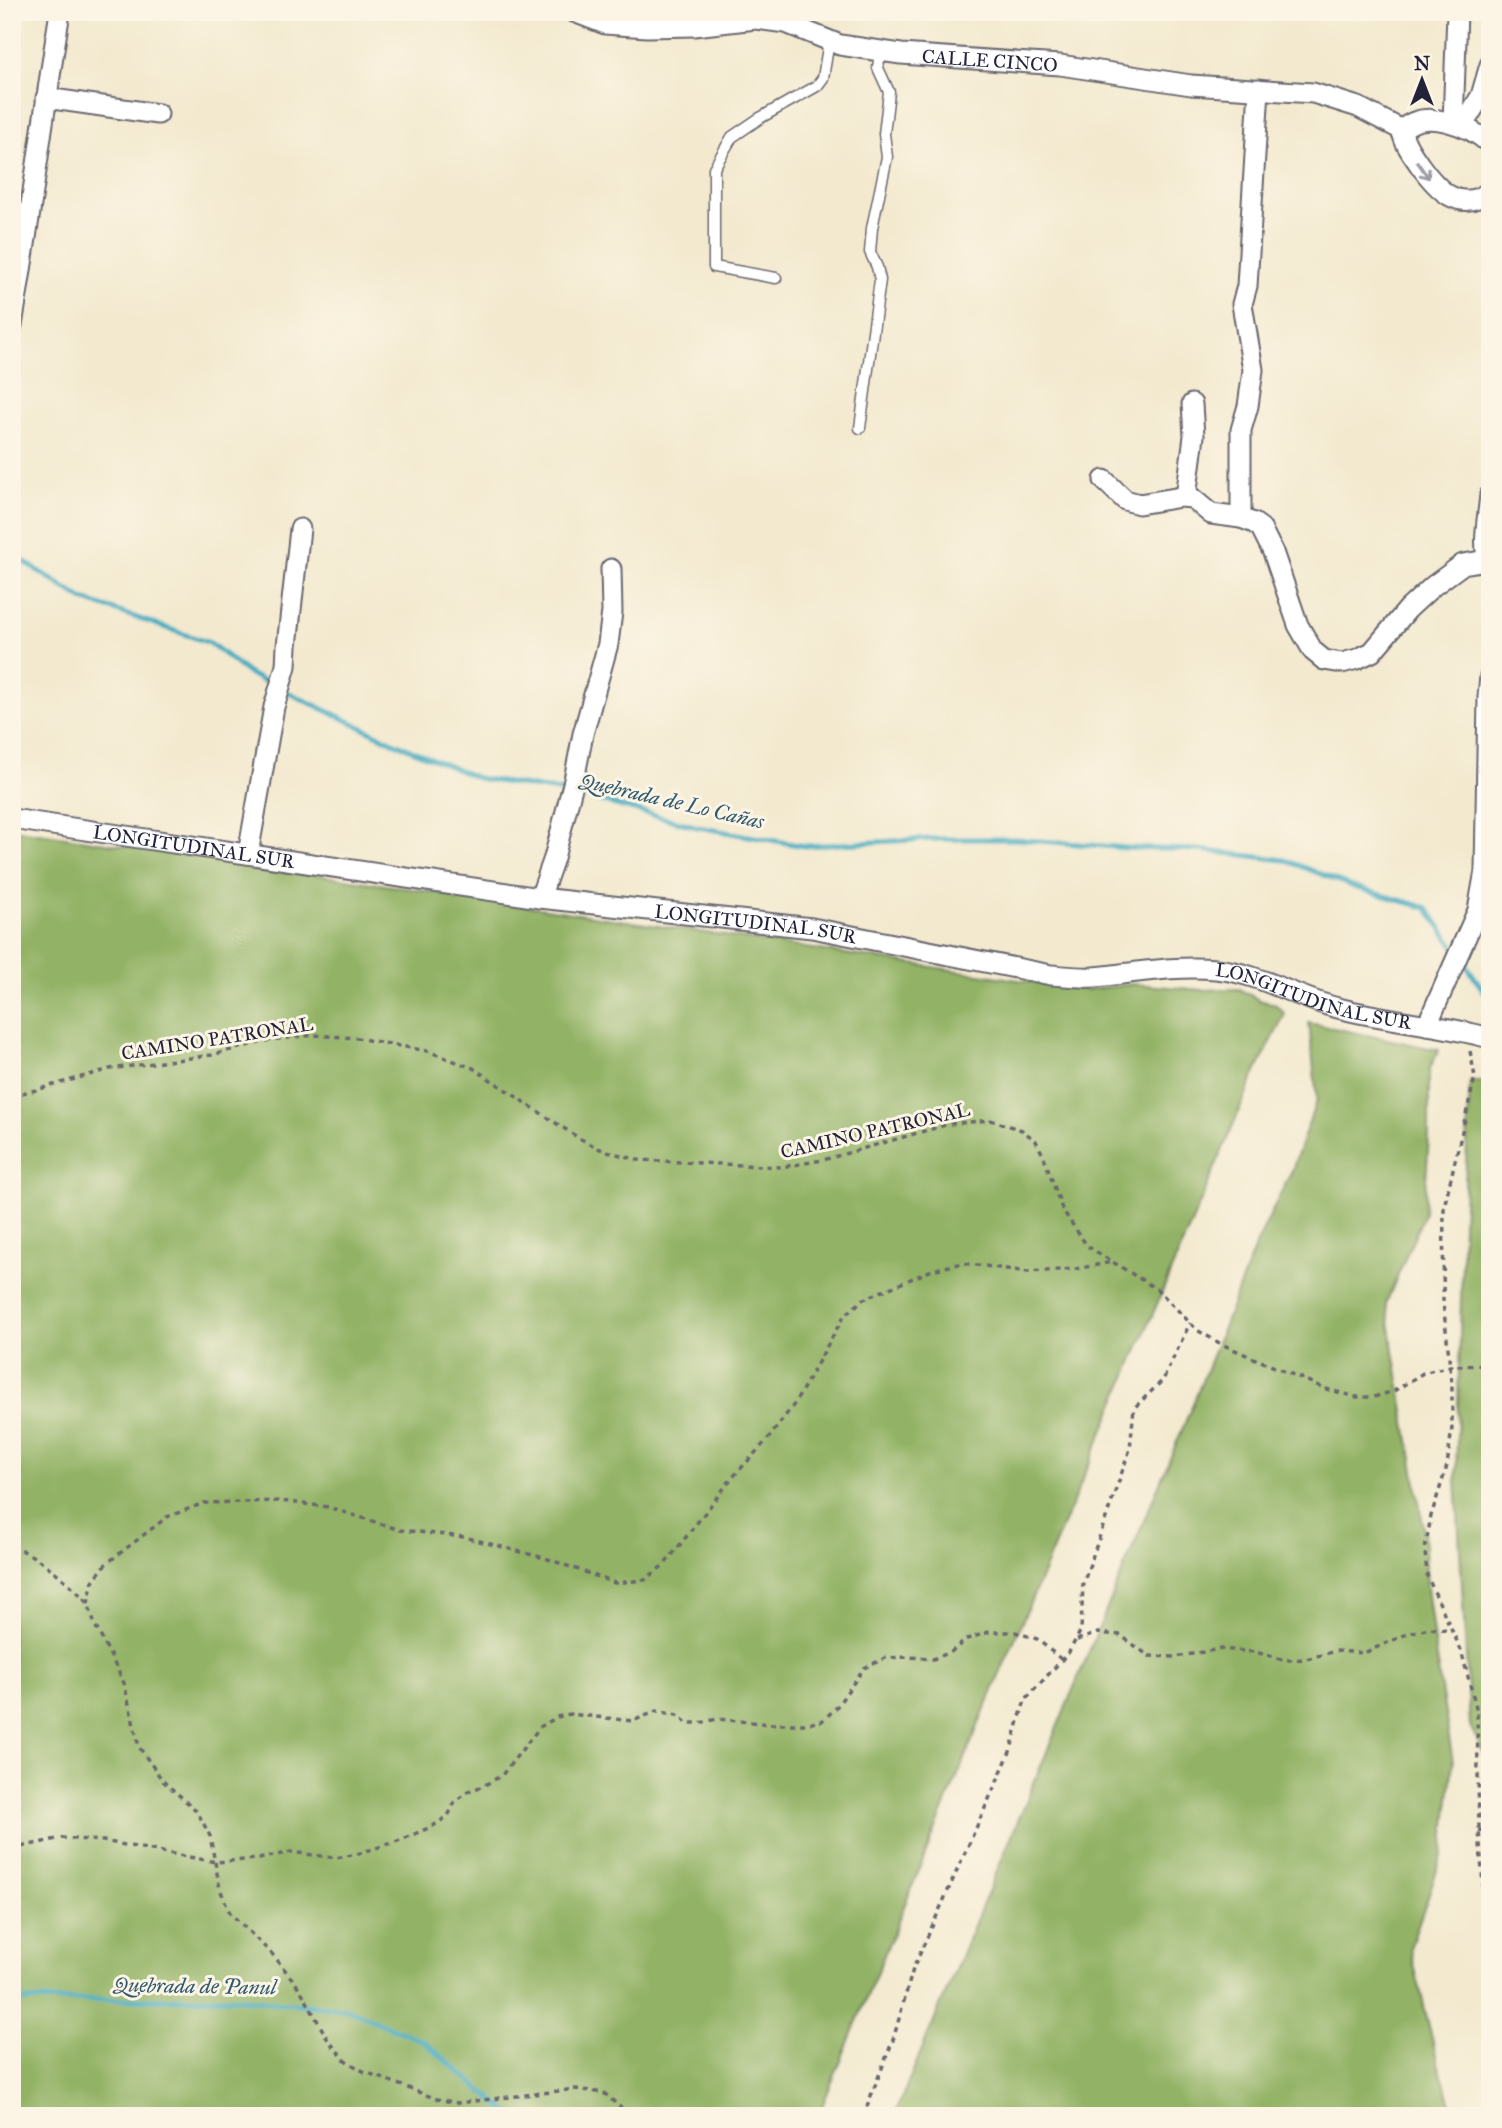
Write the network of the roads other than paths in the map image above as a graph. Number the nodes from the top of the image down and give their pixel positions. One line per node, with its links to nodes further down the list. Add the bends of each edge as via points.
1 (60, 12): 8 (street)
2 (574, 12): 4 (street, CALLE CINCO, via 605,24 647,27 756,19 786,23)
3 (1457, 12): 10 (street)
4 (829, 41): 5 (street, CALLE CINCO); 14 (lane, via 823,78 817,86 732,137 715,168 714,267)
5 (880, 51): 7 (street, CALLE CINCO, via 1060,65 1191,85); 17 (lane, via 878,68 889,92 884,134 887,157 872,228 870,252 880,280)
6 (1490, 65): 10 (street, via 1480,96)
7 (1259, 89): 11 (street, CALLE CINCO, via 1313,93 1358,107); 21 (street, via 1247,286 1242,304 1253,370 1241,430)
8 (46, 98): 9 (street); 15 (street)
9 (158, 114)
10 (1458, 124): 11 (street, via 1419,121); 12 (street)
11 (1402, 130): 13 (street, one-way to 13, via 1438,190 1458,199)
12 (1490, 144)
13 (1488, 199)
14 (776, 278)
15 (12, 325)
16 (1192, 404): 20 (street, via 1194,436)
17 (860, 428)
18 (1104, 480): 20 (street, via 1125,500 1139,504)
19 (1490, 495): 23 (street)
20 (1186, 497): 21 (street, via 1211,514)
21 (1241, 518): 23 (street, via 1261,528 1298,625 1324,660 1342,663 1372,652 1433,586 1462,564)
22 (300, 529): 27 (street, via 286,666 274,707)
23 (1488, 564)
24 (611, 569): 28 (street, via 608,644)
25 (1490, 676): 29 (street, via 1483,893)
26 (12, 819): 27 (street, LONGITUDINAL SUR)
27 (248, 854): 28 (street, LONGITUDINAL SUR)
28 (540, 898): 29 (street, LONGITUDINAL SUR, via 813,928 1051,975 1217,969 1255,977 1338,1008)
29 (1427, 1025): 30 (street, LONGITUDINAL SUR)
30 (1490, 1038)

